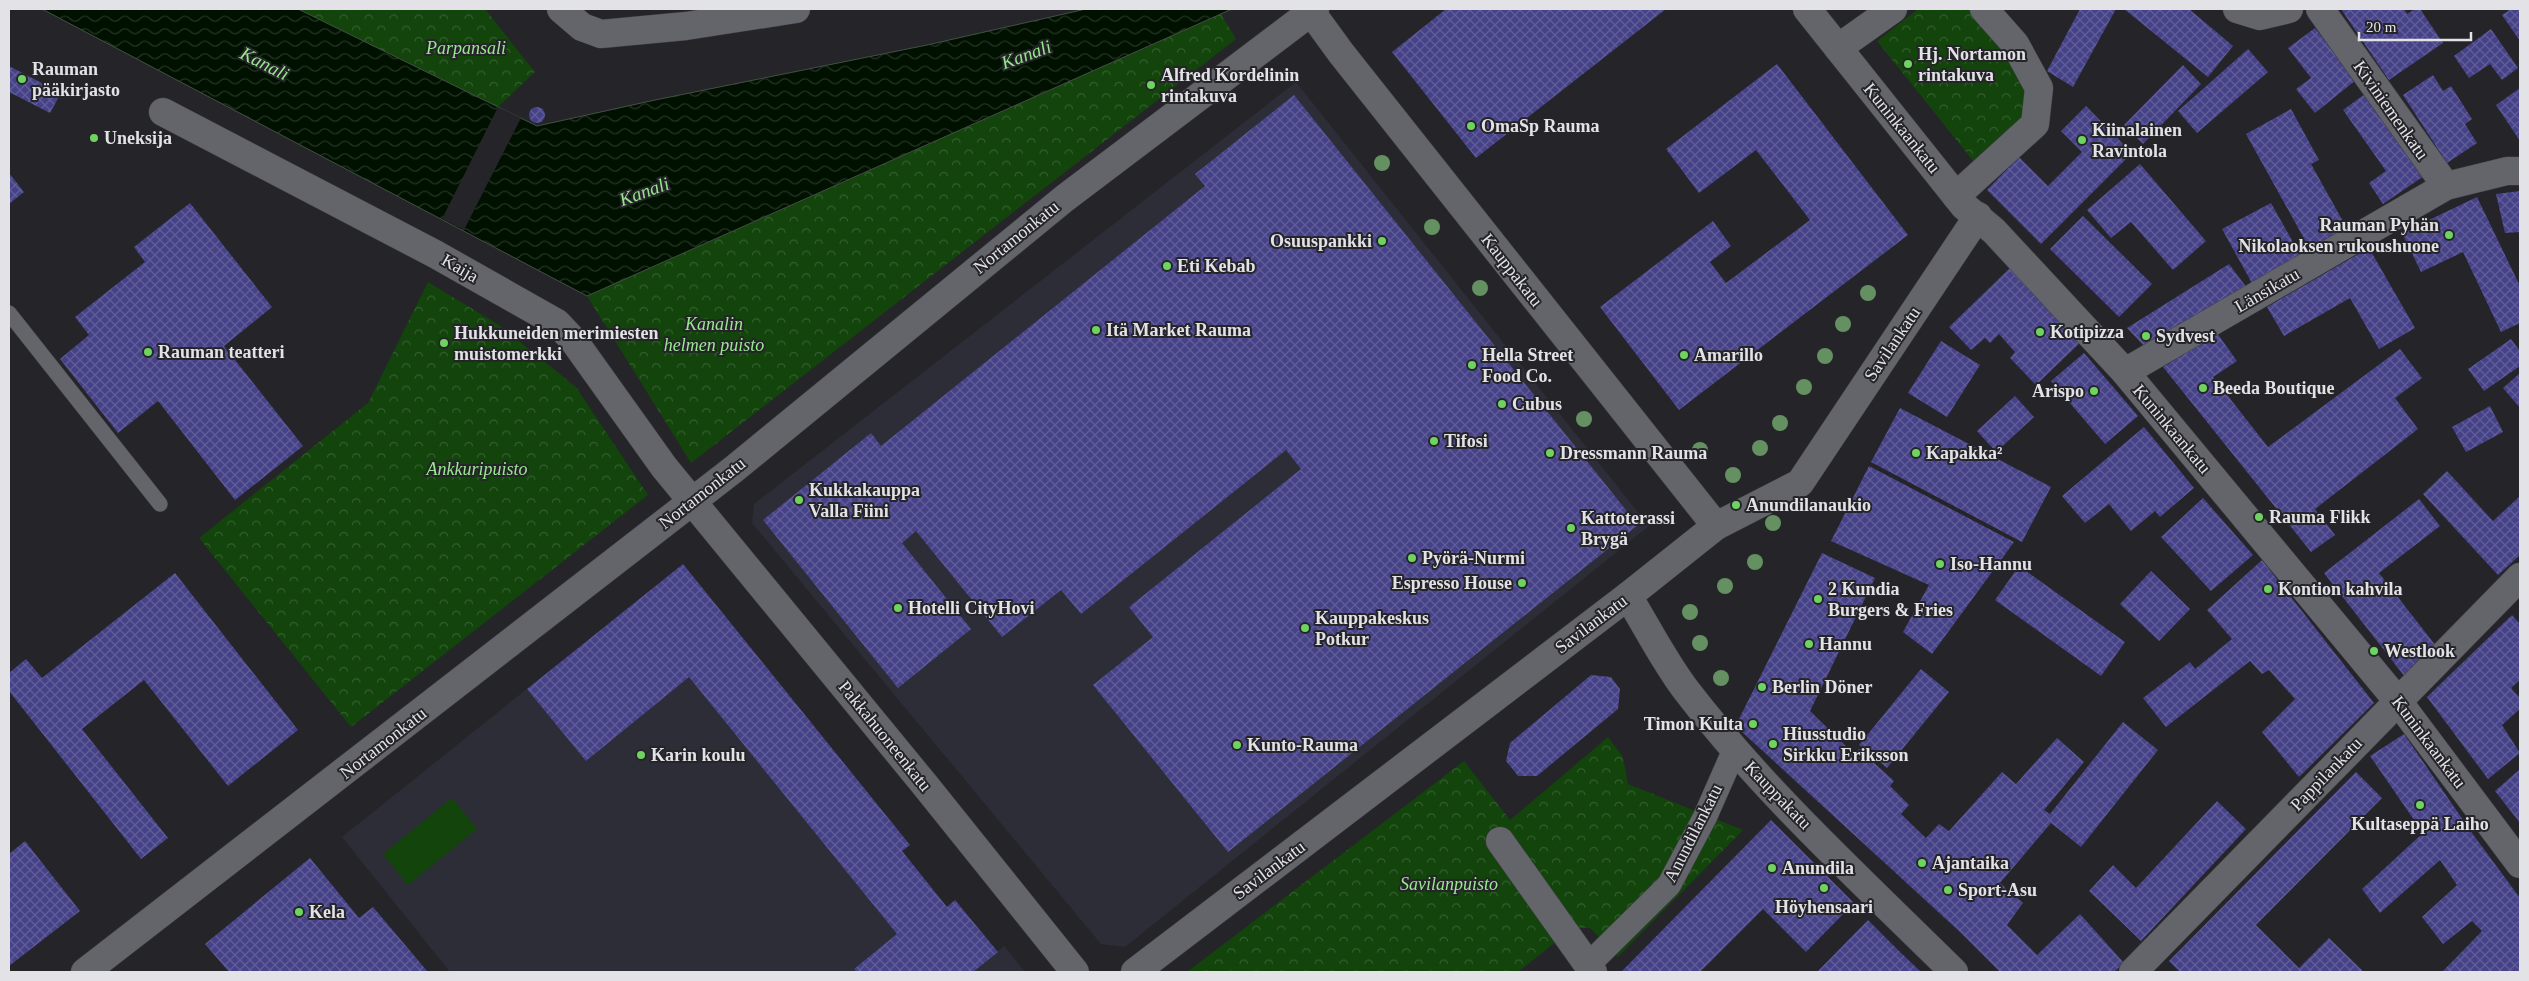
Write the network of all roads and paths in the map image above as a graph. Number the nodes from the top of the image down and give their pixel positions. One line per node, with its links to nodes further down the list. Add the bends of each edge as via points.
1 (561, 9): 2 (street, via 582,27 601,34 686,26)
2 (796, 9)
3 (1807, 9): 10 (street, Kuninkaankatu)
4 (1894, 9): 10 (street)
5 (1984, 9): 14 (street, via 2014,44 2040,88 2034,124)
6 (2237, 9): 7 (street, via 2260,16)
7 (2289, 9)
8 (2320, 9): 13 (street, Kiviniemenkatu)
9 (1312, 10): 18 (street, Nortamonkatu, via 1065,198); 20 (street, Kauppakatu, via 1346,60)
10 (1838, 48): 14 (street, Kuninkaankatu)
11 (163, 112): 18 (street, Kaija, via 435,254 557,323 574,341 664,467)
12 (2520, 171): 13 (street, Länsikatu, via 2507,171)
13 (2446, 186): 17 (street, Länsikatu)
14 (1956, 196): 15 (street, Kuninkaankatu)
15 (1978, 216): 17 (street, Kuninkaankatu); 20 (street, Savilankatu, via 1800,483)
16 (9, 313): 19 (lane)
17 (2125, 372): 23 (street, Kuninkaankatu)
18 (693, 501): 28 (street, Nortamonkatu); 29 (street, Pakkahuoneenkatu)
19 (160, 504)
20 (1716, 526): 22 (street, Savilankatu)
21 (2520, 577): 23 (street, Pappilankatu)
22 (1628, 596): 24 (street, Kauppakatu, via 1684,688); 30 (street, Savilankatu)
23 (2397, 700): 26 (street, Kuninkaankatu); 32 (street, Pappilankatu)
24 (1734, 751): 27 (street, Anundilankatu, via 1705,817 1669,884); 31 (street, Kauppakatu)
25 (1500, 841): 27 (street)
26 (2520, 864)
27 (1586, 970)
28 (85, 972)
29 (1075, 972)
30 (1135, 972)
31 (1954, 972)
32 (2133, 972)

